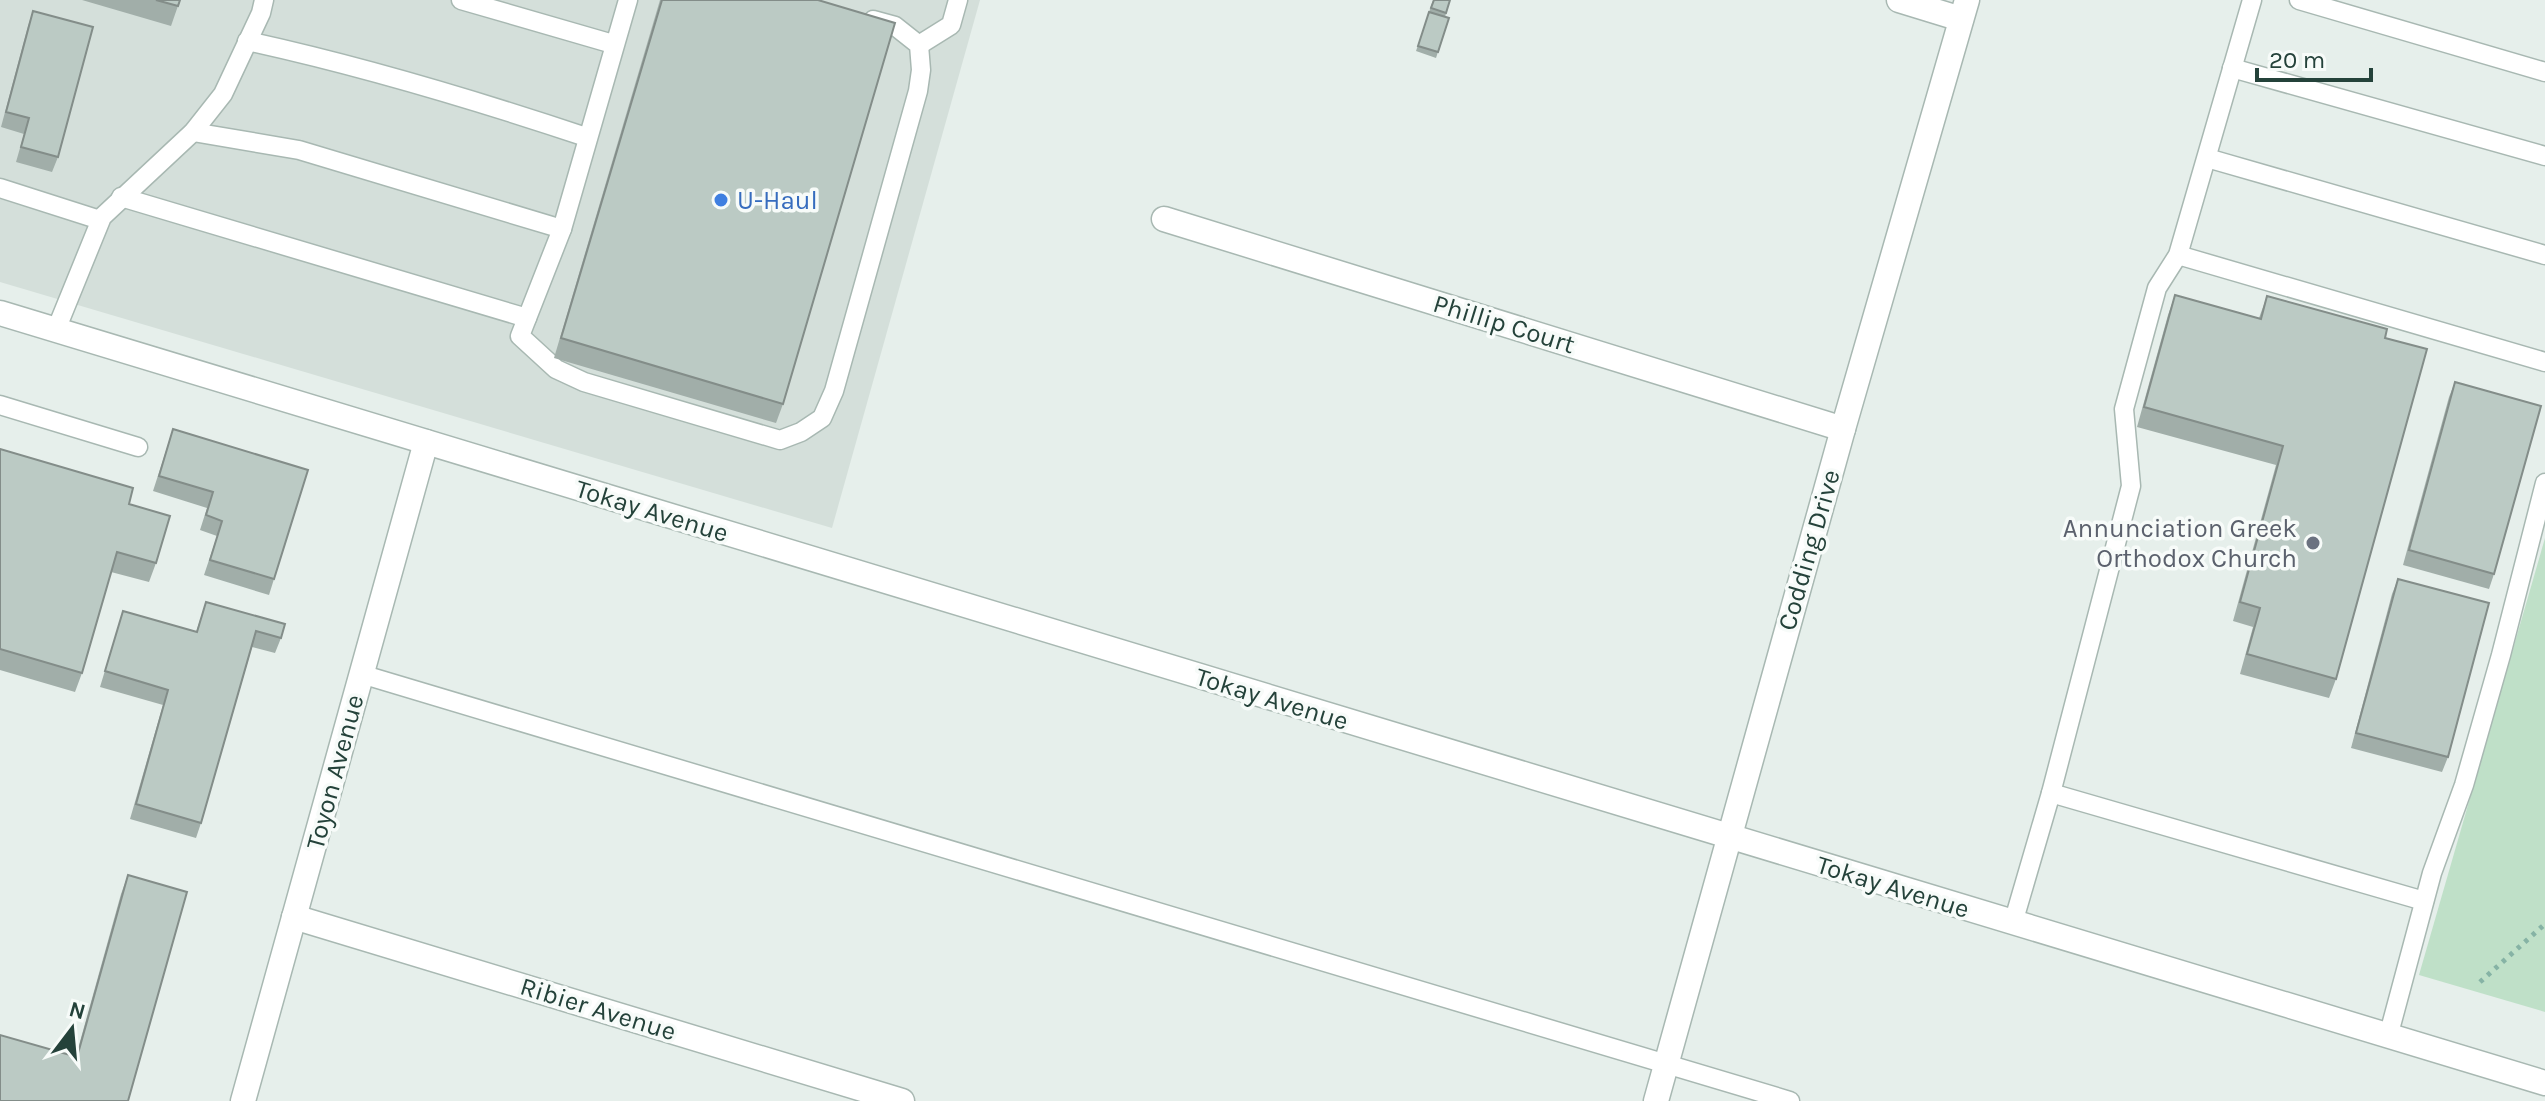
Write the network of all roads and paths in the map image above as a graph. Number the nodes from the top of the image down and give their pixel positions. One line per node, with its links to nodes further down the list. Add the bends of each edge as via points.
1 (264, 0): 10 (lane)
2 (461, 0): 11 (lane)
3 (628, 0): 11 (lane)
4 (958, 0): 12 (lane, via 951,25)
5 (1899, 0): 8 (street)
6 (2252, 0): 13 (lane)
7 (2299, 0): 14 (lane)
8 (1964, 9): 31 (street, Codding Drive)
9 (859, 15): 12 (lane, via 895,26)
10 (247, 41): 15 (lane, via 223,94); 16 (lane, via 437,90)
11 (613, 44): 16 (lane)
12 (919, 45): 27 (lane, via 918,91 822,418 780,440 584,382 556,369 520,336)
13 (2232, 68): 17 (lane); 18 (lane)
14 (2545, 72)
15 (193, 132): 20 (lane); 23 (lane, via 299,150)
16 (586, 137): 23 (lane)
17 (2545, 156)
18 (2207, 158): 24 (lane); 25 (lane)
19 (0, 188): 22 (lane)
20 (121, 197): 22 (lane); 27 (lane)
21 (1164, 219): 31 (street, Phillip Court)
22 (100, 220): 28 (lane)
23 (562, 229): 27 (lane)
24 (2178, 255): 29 (lane); 36 (lane, via 2157,288 2124,409 2131,486)
25 (2545, 255)
26 (0, 313): 28 (street, Tokay Avenue)
27 (527, 318)
28 (56, 330): 32 (street, Tokay Avenue)
29 (2545, 362)
30 (0, 405): 33 (lane)
31 (1843, 429): 37 (street, Codding Drive)
32 (426, 442): 35 (street, Toyon Avenue); 37 (street, Tokay Avenue)
33 (138, 447)
34 (2545, 483): 38 (lane, via 2464,785)
35 (361, 674): 39 (street, Toyon Avenue); 44 (lane)
36 (2051, 793): 38 (lane); 40 (lane)
37 (1729, 837): 40 (street, Tokay Avenue); 44 (street, Codding Drive)
38 (2424, 901): 43 (lane)
39 (294, 917): 46 (street, Toyon Avenue); 47 (street, Ribier Avenue)
40 (2013, 923): 43 (street, Tokay Avenue)
41 (2545, 924): 42 (path)
42 (2480, 982)
43 (2388, 1037): 45 (street, Tokay Avenue)
44 (1666, 1065): 48 (street, Codding Drive); 49 (lane)
45 (2545, 1083)
46 (243, 1101)
47 (902, 1101)
48 (1656, 1101)
49 (1790, 1101)

